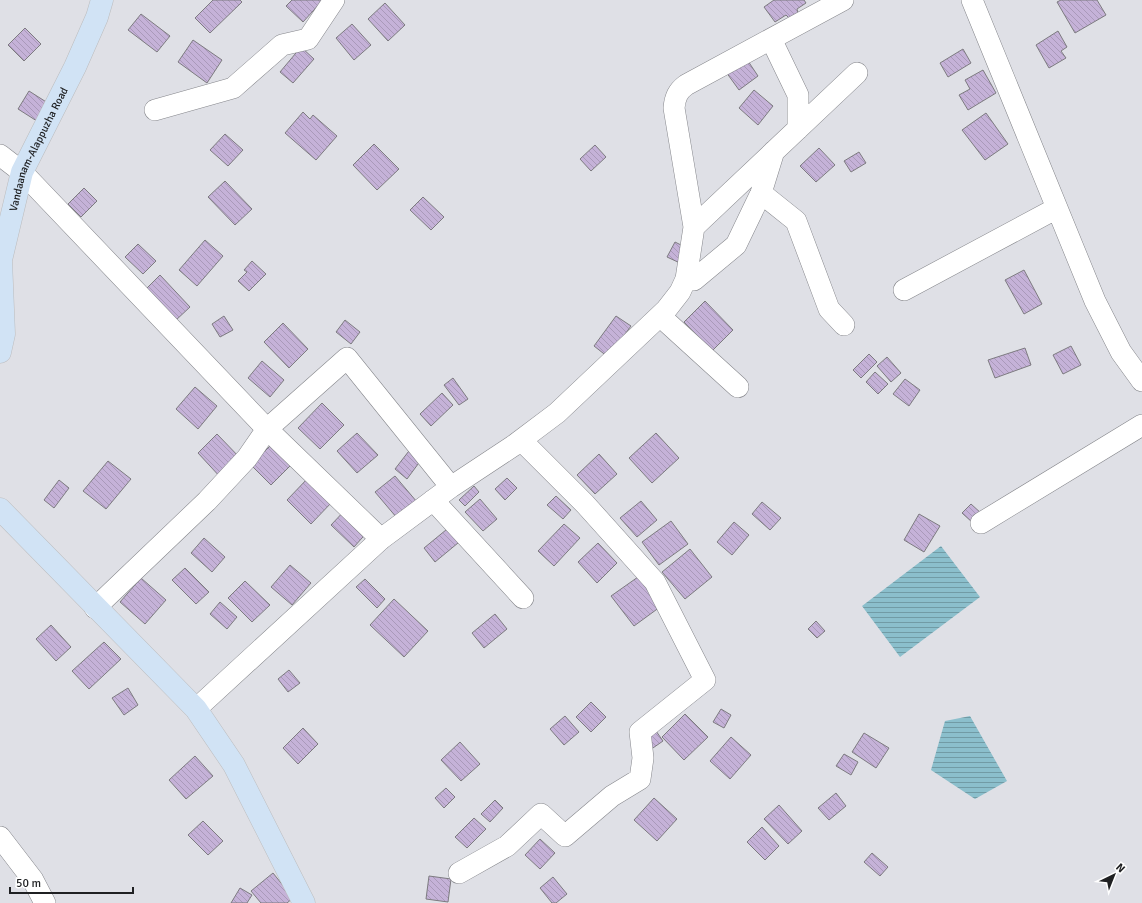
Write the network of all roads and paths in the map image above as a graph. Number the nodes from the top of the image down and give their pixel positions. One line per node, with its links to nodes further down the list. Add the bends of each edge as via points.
1 (102, 0): 11 (main road, Vandaanam-Alappuzha Road, via 75,67)
2 (334, 0): 7 (street, via 308,39 282,45 233,88)
3 (842, 0): 5 (street)
4 (972, 0): 13 (street)
5 (771, 39): 8 (street, via 798,95); 14 (street, via 686,85 674,99)
6 (857, 73): 8 (street)
7 (155, 110)
8 (798, 129): 9 (street)
9 (774, 151): 12 (street); 14 (street)
10 (0, 155): 11 (street)
11 (22, 172): 19 (main road, Vandaanam-Alappuzha Road, via 1,260 4,334); 23 (street)
12 (761, 193): 15 (street, via 736,244 694,280); 18 (street, via 796,221 829,309)
13 (1057, 208): 16 (street); 20 (street, via 1095,301 1121,352)
14 (694, 227): 15 (street)
15 (686, 279): 17 (street, via 680,292)
16 (904, 290)
17 (660, 316): 21 (street); 24 (street, via 557,413)
18 (844, 324)
19 (0, 352)
20 (1142, 381)
21 (738, 387)
22 (1142, 425): 28 (street)
23 (267, 429): 25 (street, via 347,358); 29 (street); 31 (street, via 247,458 207,501)
24 (521, 440): 25 (street); 34 (street, via 585,504 655,582 705,680 640,732 643,758 640,779 612,796 565,836 541,814 507,846)
25 (451, 487): 26 (street)
26 (433, 500): 29 (street); 30 (street)
27 (0, 510): 31 (main road)
28 (981, 523)
29 (381, 539): 32 (street)
30 (523, 598)
31 (95, 608): 32 (main road)
32 (196, 709): 36 (main road, via 234,765)
33 (0, 837): 35 (street, via 34,880)
34 (459, 873)
35 (45, 903)
36 (304, 903)

